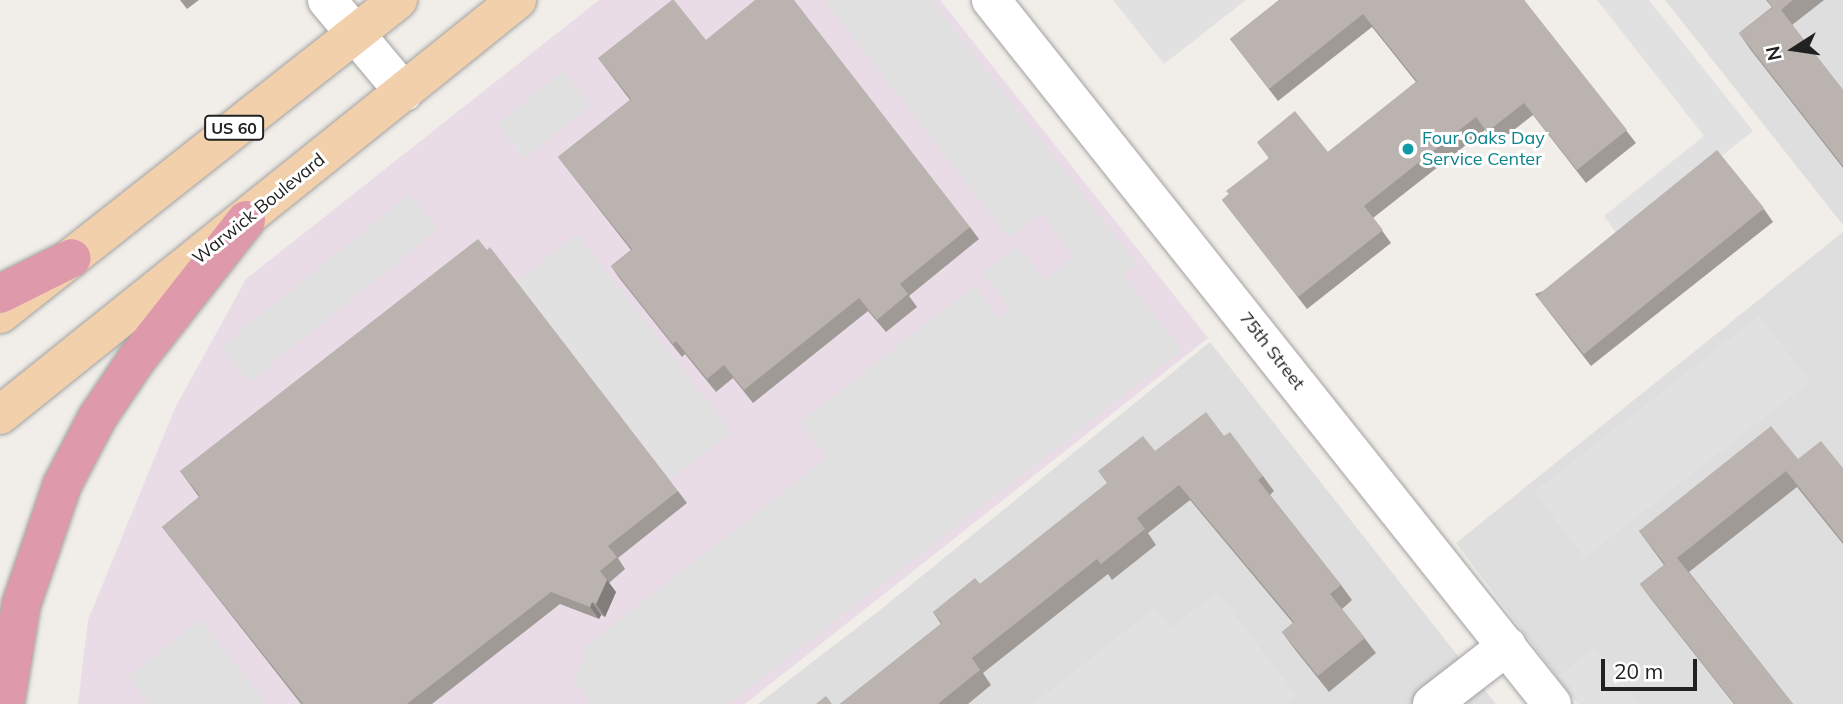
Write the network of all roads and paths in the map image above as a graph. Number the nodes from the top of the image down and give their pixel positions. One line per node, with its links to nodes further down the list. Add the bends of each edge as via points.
1 (327, 0): 5 (street)
2 (398, 0): 5 (main road, US 60)
3 (517, 0): 6 (main road, Warwick Boulevard)
4 (990, 0): 12 (street, 75th Street)
5 (354, 34): 6 (street); 8 (main road, US 60)
6 (404, 92): 7 (main road, Warwick Boulevard)
7 (246, 220): 11 (main road, Warwick Boulevard); 13 (highway, via 136,360 97,418 62,485 21,605)
8 (72, 258): 9 (highway); 10 (main road, US 60)
9 (0, 294)
10 (0, 314)
11 (0, 415)
12 (1507, 646): 14 (street); 15 (street, 75th Street)
13 (5, 704)
14 (1433, 704)
15 (1552, 704)

